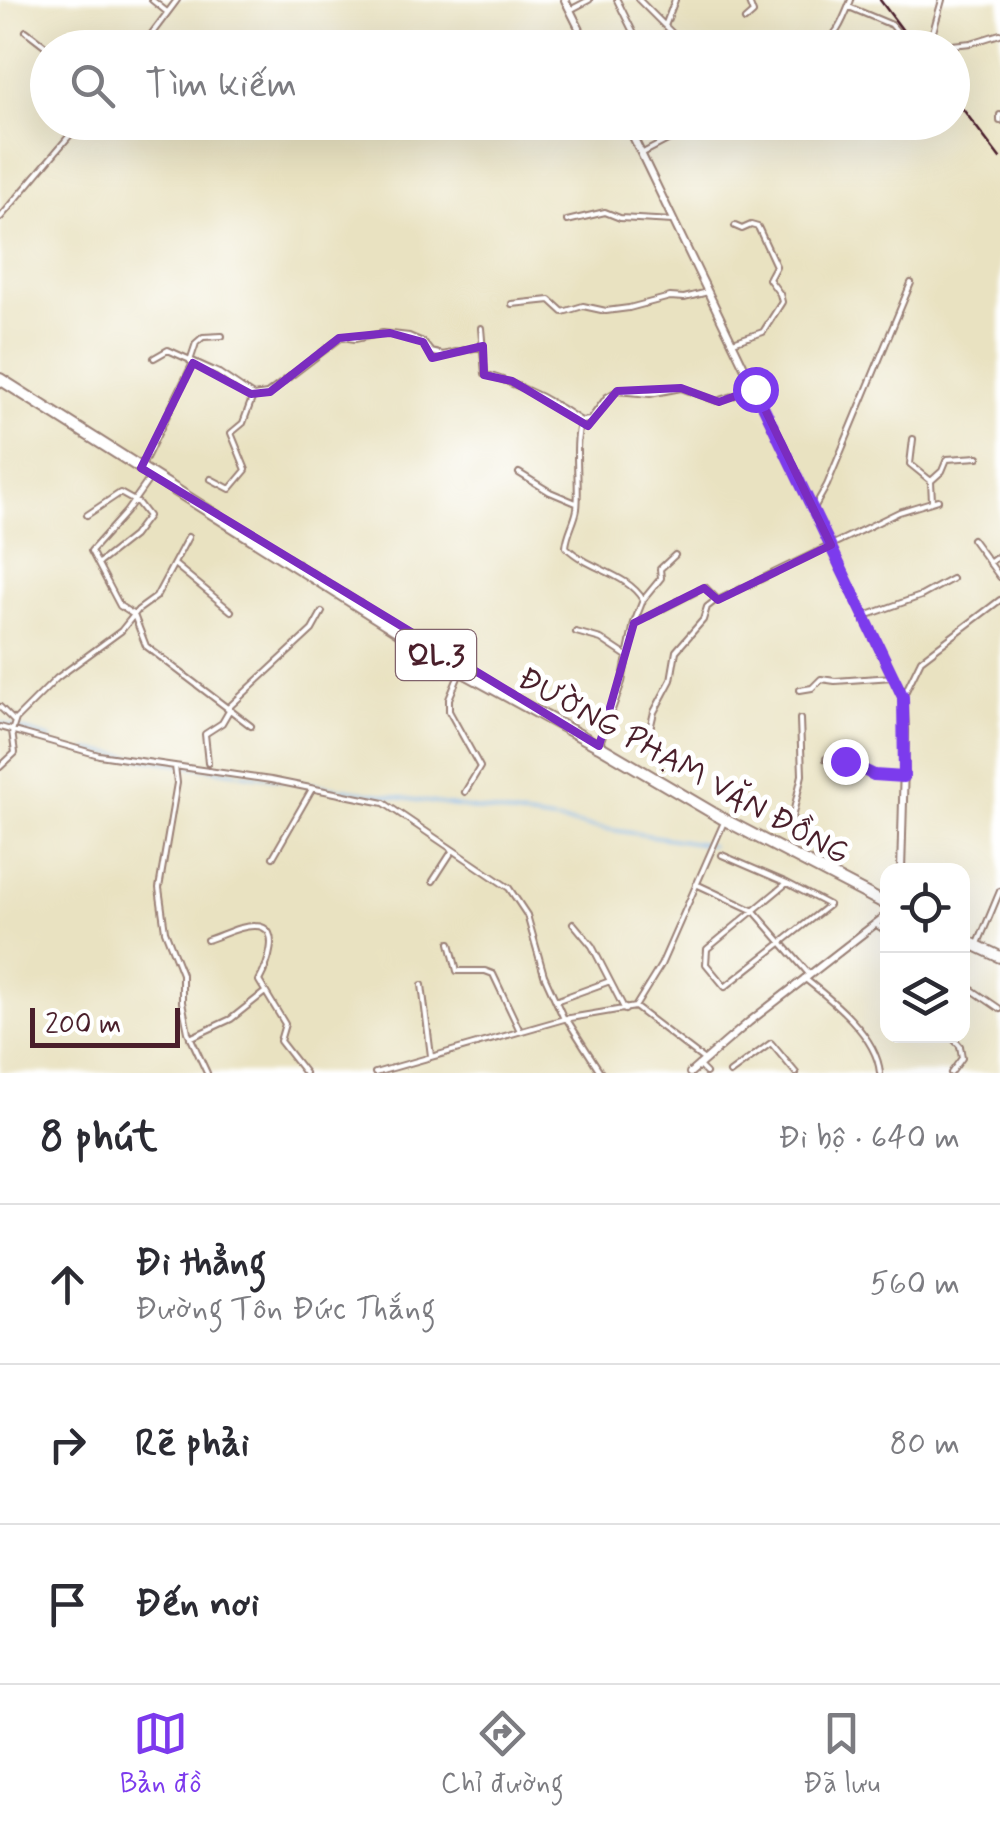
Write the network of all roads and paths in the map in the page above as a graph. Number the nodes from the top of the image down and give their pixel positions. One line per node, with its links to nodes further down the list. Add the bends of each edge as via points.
1 (152, 0): 12 (street)
2 (177, 0): 12 (street)
3 (565, 0): 11 (main road)
4 (589, 0): 11 (street)
5 (618, 0): 17 (street)
6 (639, 0): 14 (street)
7 (675, 0): 14 (street)
8 (748, 0): 13 (street, via 752,12)
9 (942, 0): 21 (street)
10 (849, 2): 19 (street); 20 (street)
11 (570, 10): 16 (main road)
12 (168, 12): 15 (street)
13 (745, 20)
14 (665, 26): 18 (street)
15 (155, 30)
16 (580, 30)
17 (632, 30)
18 (669, 30)
19 (835, 30)
20 (896, 30)
21 (932, 30)
22 (26, 32): 24 (street)
23 (1000, 34): 25 (street)
24 (30, 35)
25 (970, 43)
26 (65, 140): 30 (street)
27 (634, 140): 29 (main road)
28 (668, 140): 29 (street)
29 (641, 154): 32 (main road)
30 (0, 218)
31 (567, 220): 32 (street, via 610,212)
32 (673, 221): 35 (main road)
33 (734, 226): 39 (street, via 760,230 776,266 769,279 782,302 762,332)
34 (911, 283): 55 (street)
35 (708, 292): 36 (street, via 606,312 583,306 562,312 550,300); 39 (main road)
36 (512, 304)
37 (481, 328): 40 (street)
38 (222, 336): 42 (street, via 200,340)
39 (732, 342): 44 (main road)
40 (483, 346): 45 (street, via 443,355 408,336 342,336 267,394); 46 (street, via 486,374 512,380)
41 (154, 358): 42 (street, via 166,350)
42 (192, 362): 45 (street); 49 (street)
43 (0, 380): 49 (highway, ĐƯỜNG PHẠM VĂN ĐỒNG / QL.3)
44 (755, 389): 46 (street, via 717,402 681,388 616,391); 55 (main road)
45 (252, 396): 51 (street, via 243,423 231,433 246,470 230,489)
46 (581, 422): 54 (street)
47 (913, 439): 52 (street, via 910,464)
48 (978, 457): 52 (street, via 947,459)
49 (146, 472): 53 (street); 77 (highway, ĐƯỜNG PHẠM VĂN ĐỒNG / QL.3)
50 (519, 473): 54 (street)
51 (211, 479)
52 (931, 481): 59 (street, via 935,500)
53 (133, 501): 56 (street, via 120,493); 62 (street, via 91,548); 62 (street, via 148,518)
54 (576, 503): 67 (street, via 566,547)
55 (814, 508): 59 (main road)
56 (87, 514)
57 (188, 537): 64 (street)
58 (972, 540): 63 (street)
59 (831, 546): 68 (street); 73 (main road)
60 (675, 555): 67 (street)
61 (1000, 556): 63 (street)
62 (98, 563): 72 (street, via 120,606)
63 (989, 563): 65 (street)
64 (174, 564): 70 (street); 72 (street, via 156,597)
65 (1000, 577)
66 (952, 579): 73 (street)
67 (643, 600): 74 (street)
68 (716, 600): 74 (street, via 705,587); 87 (street, via 678,647)
69 (1000, 600): 80 (street, via 921,660)
70 (231, 610)
71 (322, 612): 82 (street, via 312,630)
72 (134, 614): 82 (street, via 146,646); 84 (street)
73 (865, 616): 78 (main road)
74 (634, 623): 76 (street)
75 (576, 632): 76 (street)
76 (628, 657): 88 (street)
77 (460, 670): 88 (highway, ĐƯỜNG PHẠM VĂN ĐỒNG / QL.3); 95 (street, via 448,705 480,767)
78 (893, 676): 79 (street, via 822,679); 80 (main road)
79 (800, 690)
80 (903, 697): 93 (main road)
81 (0, 707): 84 (street)
82 (228, 710): 85 (street); 90 (street, via 205,734)
83 (800, 719): 96 (street, via 802,775)
84 (13, 726): 86 (street); 91 (street, via 100,755); 92 (street, via 15,753)
85 (251, 726)
86 (0, 727)
87 (649, 733)
88 (600, 746): 97 (highway, ĐƯỜNG PHẠM VĂN ĐỒNG / QL.3)
89 (826, 759): 93 (street)
90 (208, 762)
91 (176, 766): 94 (street); 132 (street, via 158,896 182,974)
92 (0, 767)
93 (904, 777): 103 (main road)
94 (312, 789): 100 (street, via 384,803); 102 (street)
95 (465, 792)
96 (792, 818)
97 (725, 820): 99 (highway, ĐƯỜNG PHẠM VĂN ĐỒNG / QL.3); 106 (street)
98 (784, 836): 99 (street)
99 (777, 849): 109 (highway, ĐƯỜNG PHẠM VĂN ĐỒNG / QL.3)
100 (453, 850): 104 (street); 126 (street, via 508,888 524,908)
101 (722, 855): 105 (street)
102 (273, 857)
103 (901, 863)
104 (433, 880)
105 (788, 883): 110 (street); 118 (street, via 829,906)
106 (696, 884): 110 (street); 127 (street)
107 (1000, 890): 108 (street)
108 (998, 900): 119 (street)
109 (880, 901)
110 (754, 911): 118 (street); 118 (street, via 707,949 704,960 723,985 732,985)
111 (880, 920): 113 (main road)
112 (572, 923): 122 (street)
113 (874, 924): 114 (street); 121 (main road)
114 (880, 927)
115 (207, 940): 125 (street, via 249,926 264,928 271,943 270,963 259,981)
116 (450, 943): 131 (street, via 456,971 492,974)
117 (970, 943): 119 (highway)
118 (783, 944): 121 (street)
119 (977, 946): 120 (highway)
120 (1000, 956)
121 (806, 976): 135 (main road); 144 (street, via 867,1041)
122 (610, 981): 126 (street); 129 (street)
123 (422, 985): 134 (street)
124 (970, 988): 128 (street)
125 (264, 992): 132 (street); 137 (street, via 285,1024 280,1040)
126 (556, 1000): 130 (street)
127 (635, 1007): 129 (street); 135 (street)
128 (1000, 1009)
129 (625, 1010): 130 (street)
130 (565, 1019): 131 (street); 139 (street)
131 (520, 1031): 134 (street)
132 (190, 1038): 136 (street)
133 (957, 1043): 145 (street, via 962,1058)
134 (431, 1056): 138 (street)
135 (701, 1062): 140 (main road); 141 (street)
136 (206, 1073)
137 (305, 1073)
138 (375, 1073)
139 (601, 1073)
140 (690, 1073)
141 (706, 1073)
142 (730, 1073): 143 (street, via 771,1043)
143 (796, 1073)
144 (880, 1073)
145 (951, 1073)

